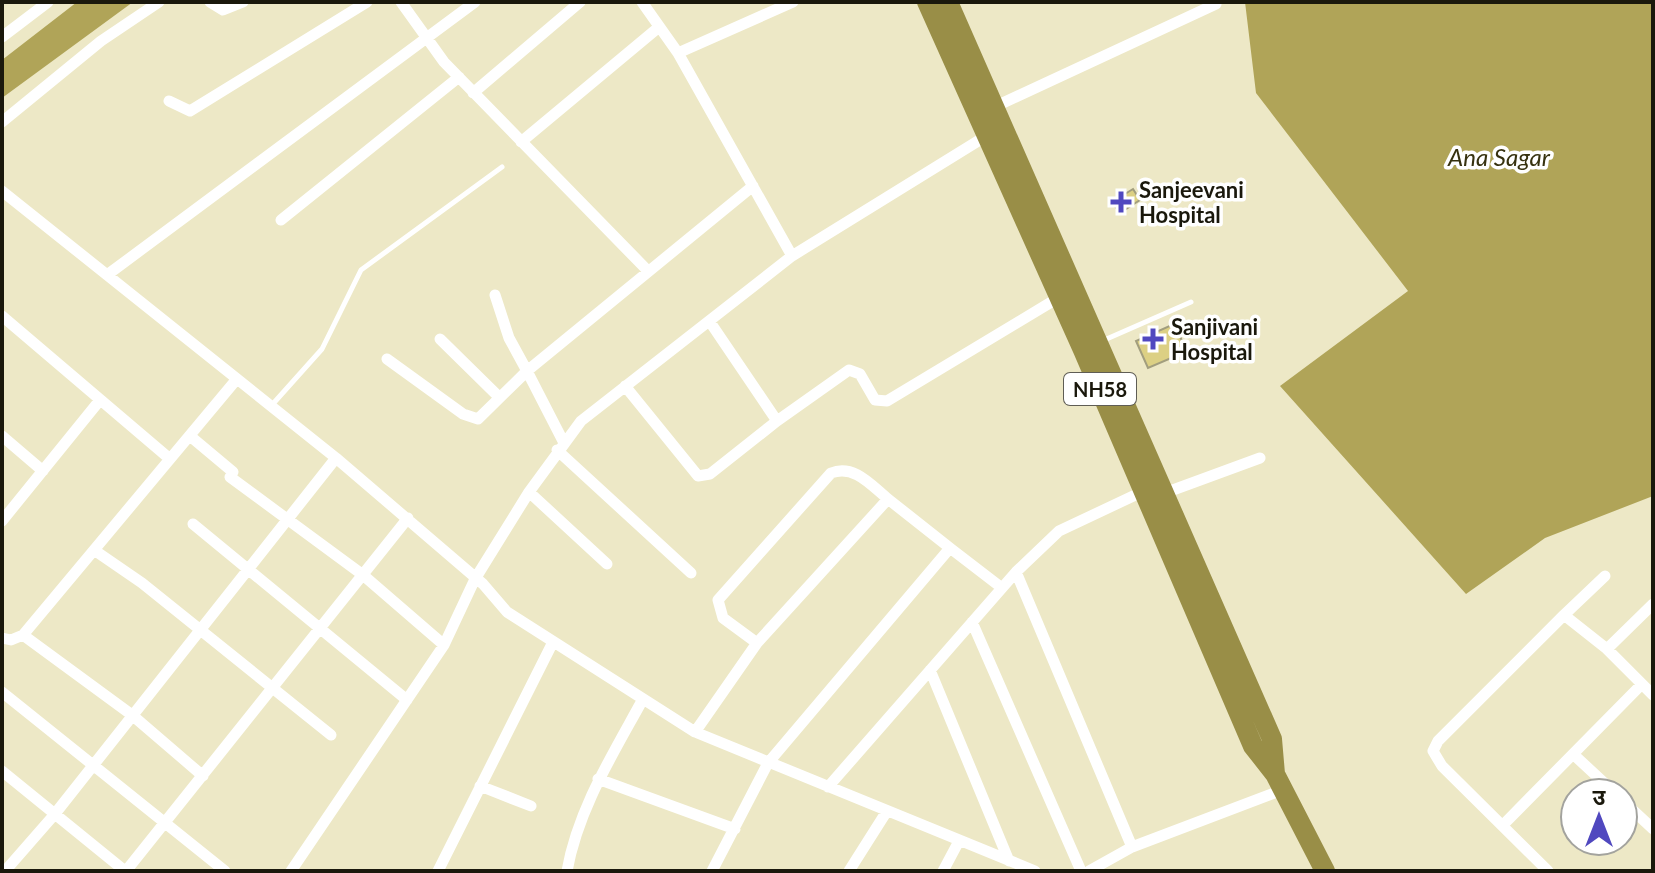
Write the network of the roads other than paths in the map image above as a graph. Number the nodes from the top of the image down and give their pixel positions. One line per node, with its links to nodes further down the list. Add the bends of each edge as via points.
1 (48, 2): 16 (street)
2 (159, 2): 23 (street, via 101,41)
3 (210, 2): 4 (street, via 223,10)
4 (243, 2)
5 (367, 2): 14 (street)
6 (401, 2): 17 (street)
7 (475, 2): 17 (street)
8 (580, 2): 20 (street)
9 (642, 2): 15 (street)
10 (793, 2): 18 (street)
11 (927, 2): 22 (highway, NH58)
12 (948, 2): 22 (highway, NH58)
13 (1216, 4): 22 (street)
14 (353, 7): 21 (street, via 190,111)
15 (659, 27): 18 (street); 24 (street)
16 (2, 37)
17 (425, 41): 19 (street); 31 (street)
18 (678, 53): 26 (street)
19 (459, 77): 20 (street); 28 (street)
20 (473, 93): 24 (street)
21 (169, 101)
22 (989, 121): 29 (street); 33 (highway, NH58); 38 (highway, NH58)
23 (2, 122)
24 (521, 142): 30 (street)
25 (502, 167): 45 (lane, via 361,270 322,349)
26 (753, 186): 29 (street); 30 (street)
27 (2, 191): 31 (street)
28 (281, 220)
29 (792, 256): 36 (street)
30 (648, 271): 40 (street)
31 (107, 275): 41 (street)
32 (495, 295): 40 (street)
33 (1058, 298): 38 (highway, NH58); 46 (street, via 887,401 875,400 860,374 849,370)
34 (1191, 302): 38 (lane)
35 (2, 316): 44 (street)
36 (710, 322): 42 (street); 46 (street)
37 (440, 339): 43 (street)
38 (1091, 346): 55 (highway, NH58)
39 (387, 359): 43 (street, via 471,419 482,416)
40 (527, 371): 43 (street); 49 (street)
41 (236, 380): 45 (street); 48 (street)
42 (625, 386): 46 (street, via 698,476 710,474); 49 (street)
43 (499, 397)
44 (100, 400): 52 (street); 53 (street)
45 (271, 407): 50 (street)
46 (777, 421)
47 (2, 436): 53 (street)
48 (190, 436): 52 (street); 57 (street)
49 (560, 445): 54 (street); 66 (street)
50 (336, 458): 57 (street); 58 (street)
51 (1260, 458): 55 (street)
52 (170, 459): 62 (street)
53 (43, 471): 59 (street)
54 (529, 492): 63 (street); 69 (street)
55 (1154, 492): 65 (street, via 1059,531); 99 (highway, NH58, via 1272,739)
56 (888, 499): 61 (street); 79 (street); 79 (street, via 855,473 831,473 718,600 723,618)
57 (288, 518): 64 (street); 67 (street)
58 (408, 518): 67 (street); 69 (street)
59 (2, 521)
60 (193, 524): 64 (street)
61 (950, 548): 70 (street); 93 (street)
62 (94, 550): 75 (street); 76 (street)
63 (607, 564)
64 (247, 570): 74 (street); 75 (street)
65 (1016, 572): 70 (street); 109 (street)
66 (691, 573)
67 (363, 575): 74 (street); 80 (street)
68 (1605, 576): 72 (street)
69 (475, 579): 78 (street, via 507,612); 80 (street)
70 (1002, 588): 73 (street)
71 (1653, 604): 81 (street)
72 (1564, 615): 81 (street); 106 (street, via 1433,751)
73 (972, 622): 82 (street); 121 (street)
74 (321, 627): 84 (street); 88 (street)
75 (199, 630): 84 (street); 89 (street)
76 (23, 635): 77 (street); 89 (street)
77 (2, 638)
78 (553, 642): 87 (street); 100 (street)
79 (757, 643): 90 (street)
80 (444, 645): 88 (street)
81 (1607, 649): 83 (street)
82 (930, 670): 101 (street); 110 (street)
83 (1642, 684): 86 (street); 92 (street)
84 (271, 689): 91 (street); 96 (street)
85 (2, 692): 94 (street)
86 (1653, 695)
87 (643, 699): 90 (street); 98 (street)
88 (407, 700): 115 (street)
89 (132, 715): 94 (street); 96 (street)
90 (695, 732): 93 (street)
91 (331, 735)
92 (1573, 754): 97 (street); 106 (street)
93 (768, 763): 101 (street); 107 (street)
94 (93, 766): 104 (street); 105 (street)
95 (2, 771): 104 (street)
96 (203, 776): 105 (street)
97 (1598, 777)
98 (598, 779): 107 (street); 117 (street)
99 (1278, 782): 109 (street); 123 (highway, NH58)
100 (480, 786): 102 (street); 116 (street)
101 (828, 787): 103 (street)
102 (531, 806)
103 (887, 811): 108 (street); 119 (street)
104 (54, 815): 112 (street); 113 (street)
105 (165, 824): 113 (street); 114 (street)
106 (1503, 825): 124 (street)
107 (735, 829): 118 (street)
108 (959, 841): 110 (street); 120 (street)
109 (1132, 847): 122 (street)
110 (1009, 861): 111 (street)
111 (1031, 870)
112 (5, 871)
113 (126, 871)
114 (225, 871)
115 (291, 871)
116 (438, 871)
117 (567, 871)
118 (712, 871)
119 (849, 871)
120 (943, 871)
121 (1081, 871)
122 (1089, 871)
123 (1325, 871)
124 (1548, 871)

